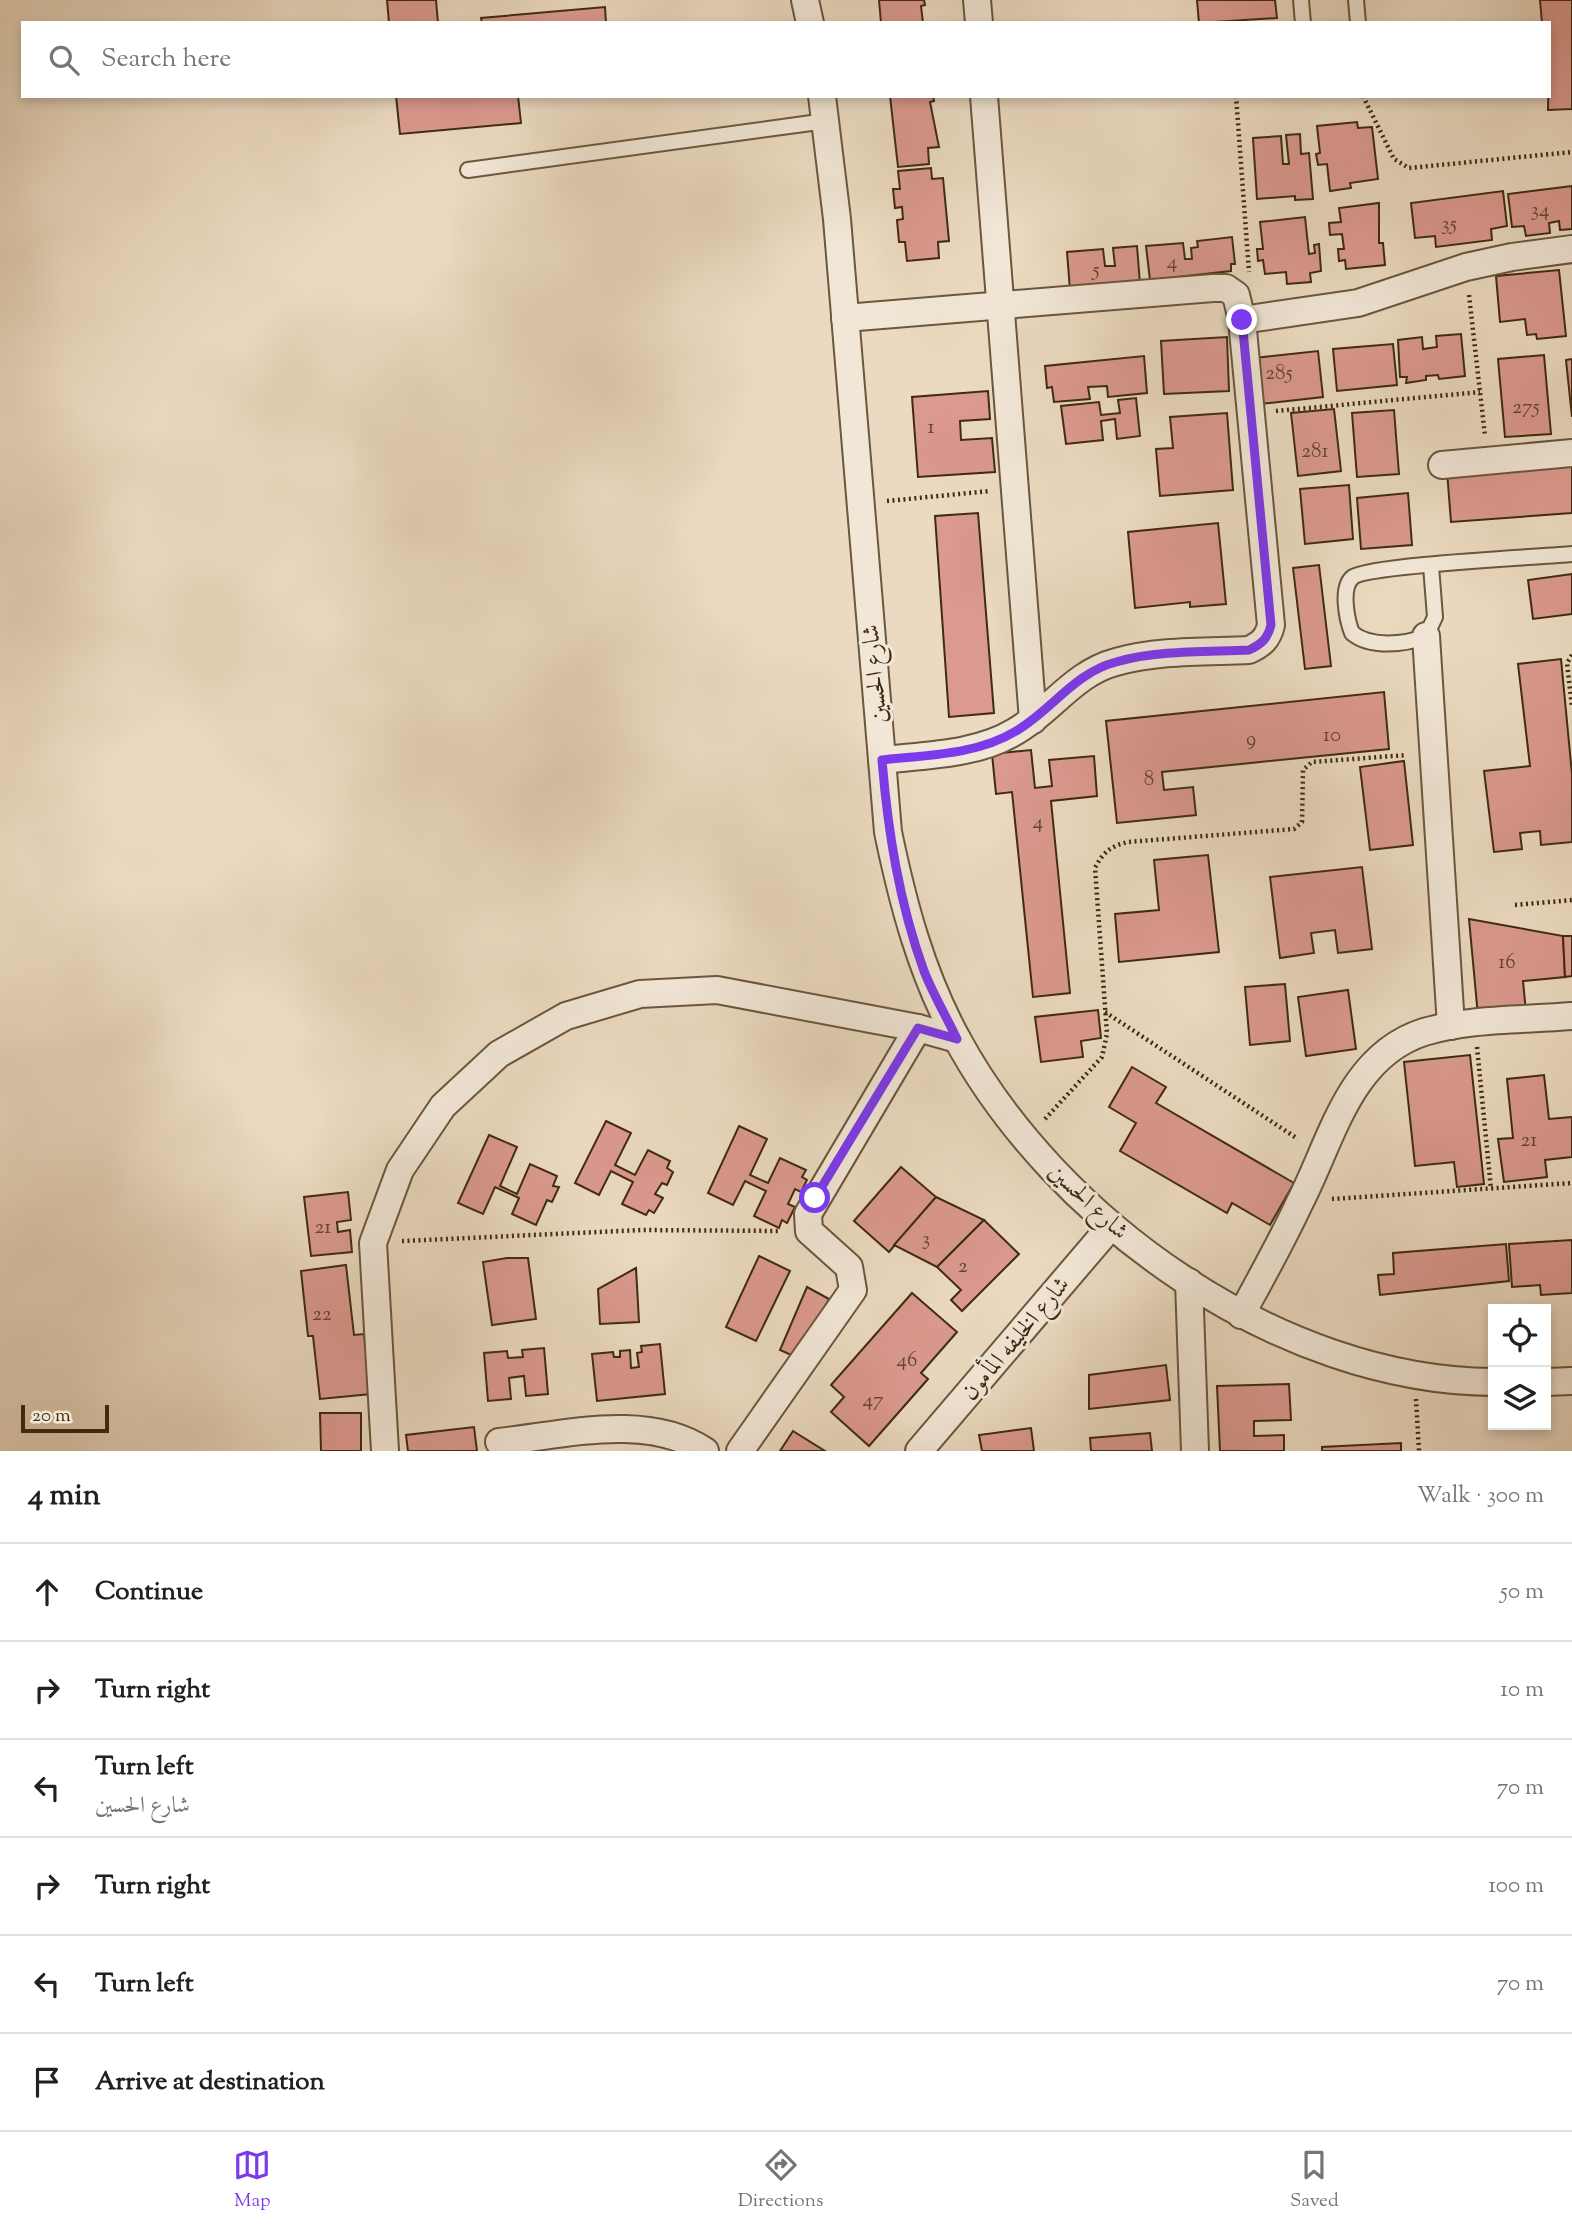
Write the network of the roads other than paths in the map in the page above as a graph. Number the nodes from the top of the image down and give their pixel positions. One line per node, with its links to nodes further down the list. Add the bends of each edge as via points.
1 (804, 0): 5 (street)
2 (977, 0): 6 (street)
3 (1301, 0): 7 (lane)
4 (1356, 0): 8 (lane)
5 (809, 21)
6 (979, 21)
7 (1303, 21)
8 (1358, 21)
9 (984, 98): 13 (street)
10 (824, 109): 11 (lane); 14 (street, شارع الحسين)
11 (468, 170)
12 (1572, 249): 15 (street, via 1466,267 1358,303)
13 (1001, 305): 14 (street); 15 (street, via 1226,288 1236,295); 21 (street)
14 (845, 318): 22 (street, شارع الحسين)
15 (1247, 319): 21 (street, via 1271,625 1268,636 1249,650 1115,662 1078,679)
16 (1572, 453): 17 (street)
17 (1442, 465)
18 (1572, 554): 19 (lane)
19 (1431, 566): 20 (lane, via 1436,617); 20 (lane, via 1363,573 1346,587 1348,623 1360,640 1371,643)
20 (1426, 636): 24 (street, via 1433,752)
21 (1033, 720): 22 (street, via 981,747)
22 (882, 760): 26 (street, شارع الحسين, via 888,832 903,903 925,972)
23 (1572, 1016): 24 (street)
24 (1463, 1025): 29 (street, via 1423,1032 1397,1044 1356,1084)
25 (918, 1028): 26 (street); 34 (street, via 717,990 640,994 566,1016 499,1054 443,1106 400,1170 373,1242); 36 (street, via 808,1214 809,1231 849,1267 853,1290)
26 (957, 1039): 27 (street, شارع الحسين, via 1025,1140)
27 (1111, 1226): 28 (street, شارع الحسين); 37 (street, شارع الخليفه المأمون)
28 (1189, 1282): 29 (street, شارع الحسين); 38 (street)
29 (1241, 1315): 30 (street, شارع الحسين, via 1332,1352 1414,1374)
30 (1488, 1381)
31 (1572, 1381): 32 (street)
32 (1551, 1382)
33 (499, 1442): 35 (street, via 651,1430)
34 (385, 1451)
35 (705, 1451)
36 (740, 1451)
37 (919, 1451)
38 (1195, 1451)

